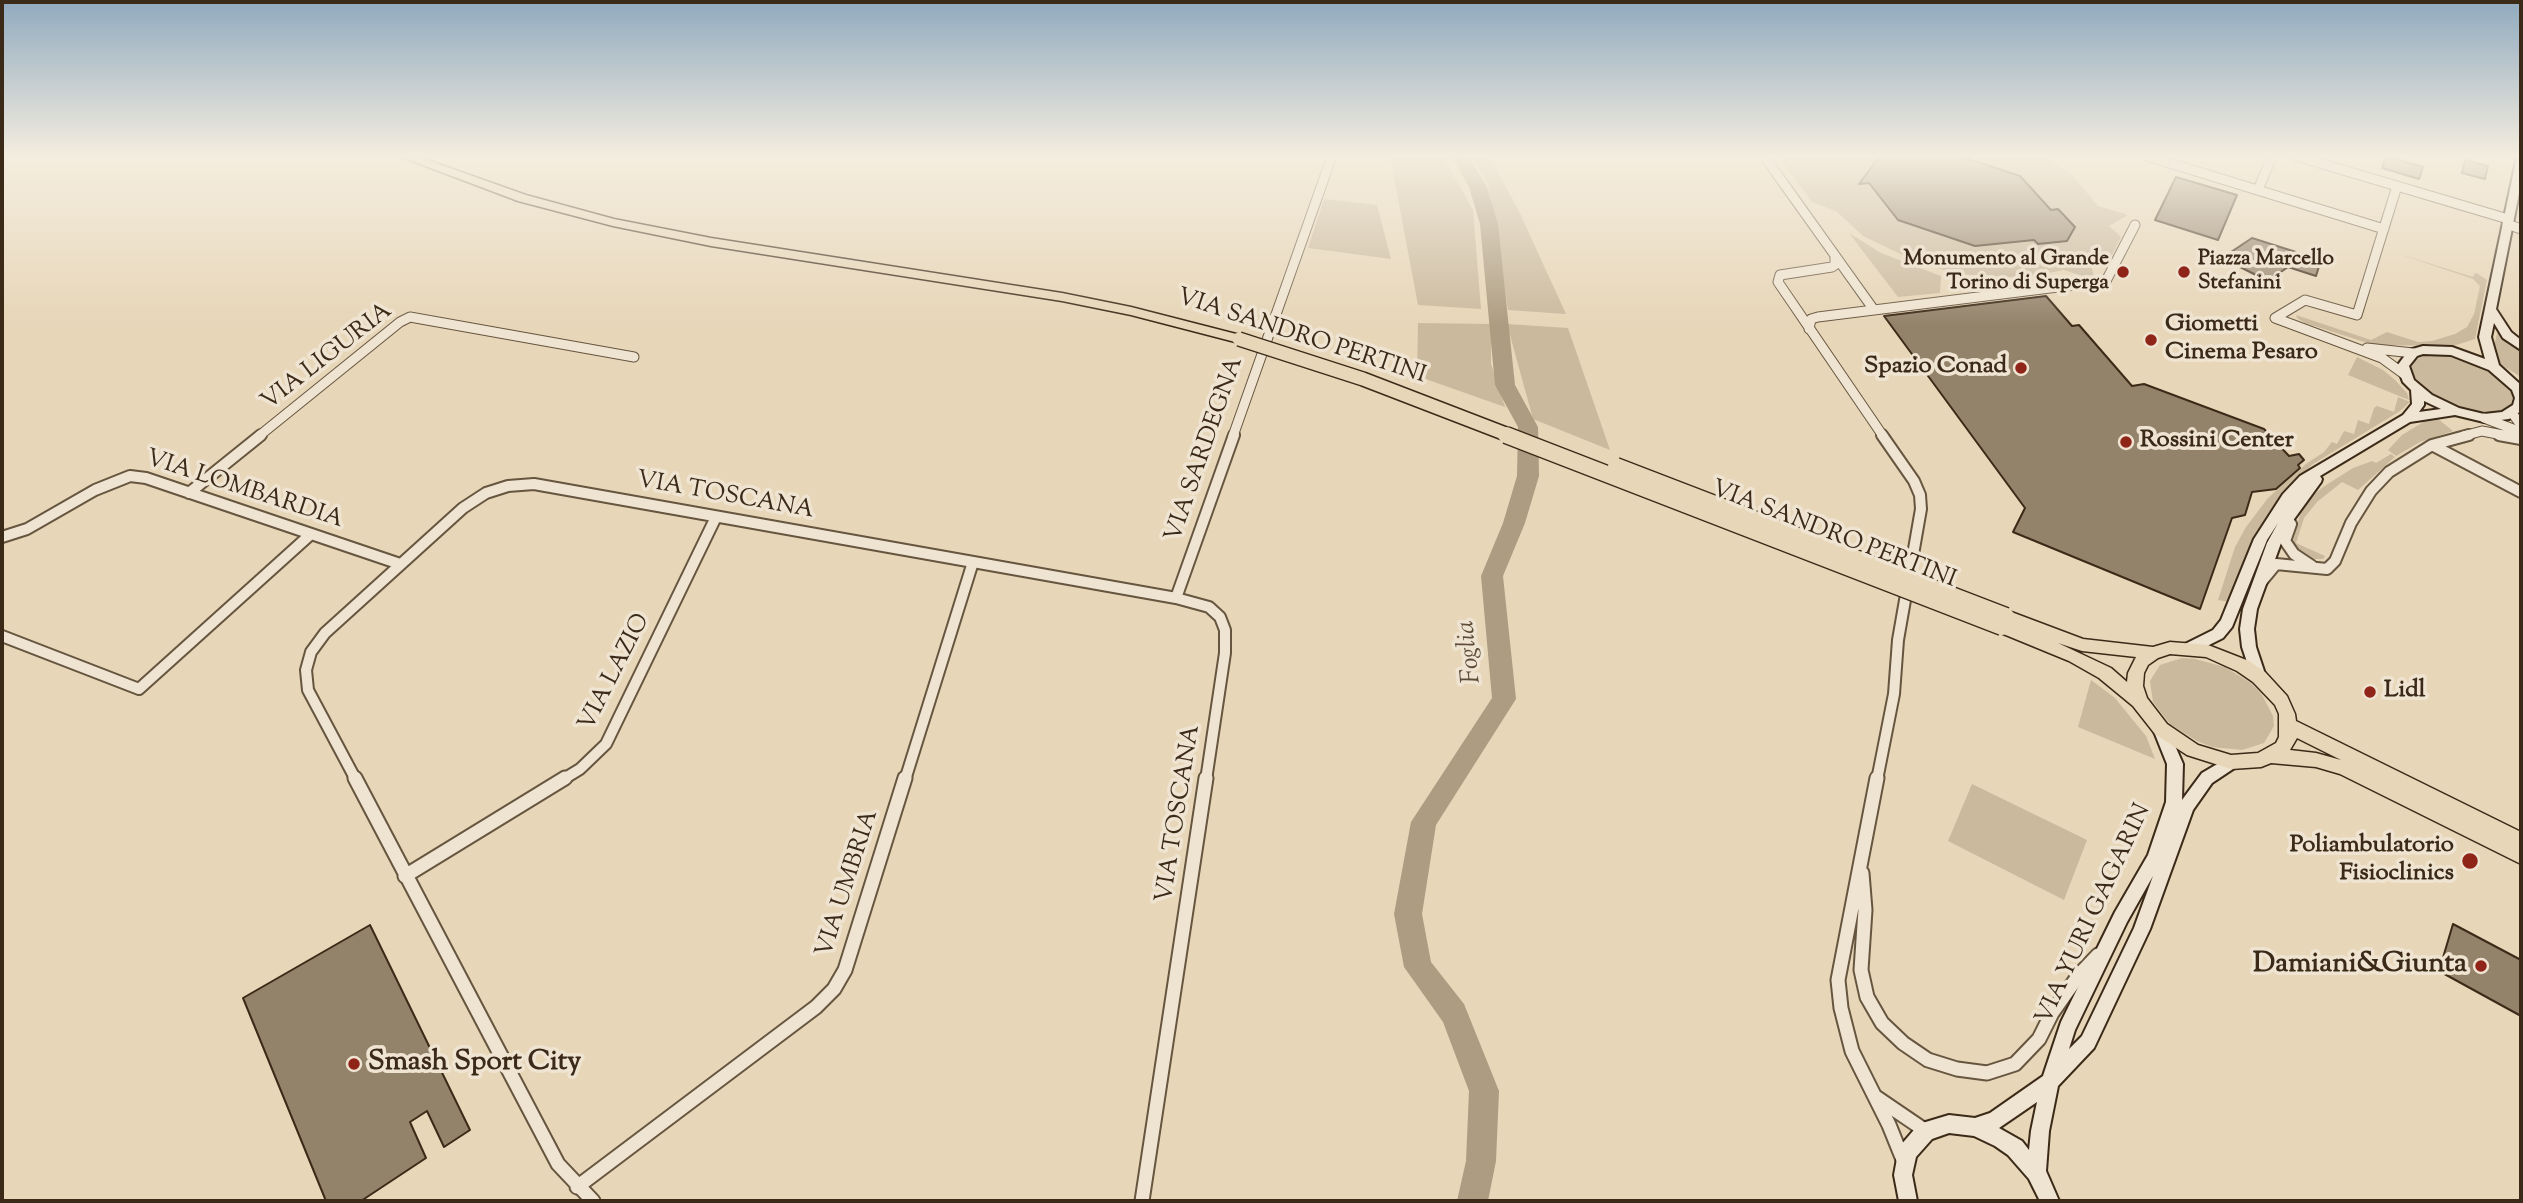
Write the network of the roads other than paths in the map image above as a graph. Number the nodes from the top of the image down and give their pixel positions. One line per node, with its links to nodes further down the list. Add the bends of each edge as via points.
1 (575, 212): 17 (main road, VIA SANDRO PERTINI, via 711,242 1062,297)
2 (610, 212): 17 (main road, VIA SANDRO PERTINI, via 711,233 1064,288)
3 (1312, 212): 48 (street, VIA SARDEGNA)
4 (1804, 212): 13 (street)
5 (2330, 212): 11 (street)
6 (2389, 212): 11 (street)
7 (2480, 212): 9 (street)
8 (2510, 212): 9 (main road)
9 (2508, 221): 12 (street); 14 (main road)
10 (2135, 225): 15 (street, via 2106,281)
11 (2384, 229): 19 (street, via 2357,315 2305,300 2275,318)
12 (2521, 229)
13 (1835, 256): 15 (street); 16 (street, via 1832,267 1777,278)
14 (2491, 309): 18 (main road); 20 (main road)
15 (1874, 310): 16 (street, via 1811,318)
16 (1810, 329): 61 (street, via 1920,495 1894,694)
17 (1242, 335): 49 (main road, VIA SANDRO PERTINI, bridge)
18 (2485, 337): 21 (main road); 24 (main road)
19 (2348, 345): 22 (street); 25 (street, via 2382,358)
20 (2521, 346)
21 (2452, 351): 22 (main road); 24 (main road)
22 (2413, 353): 25 (main road, via 2403,366)
23 (634, 357): 39 (street, VIA LIGURIA, via 410,317)
24 (2493, 367): 26 (main road)
25 (2404, 374): 28 (main road)
26 (2508, 378): 27 (main road); 29 (main road, via 2521,398)
27 (2521, 381)
28 (2417, 390): 30 (main road); 31 (main road, via 2418,405)
29 (2517, 409): 32 (main road); 33 (street)
30 (2455, 411): 31 (main road); 32 (main road)
31 (2407, 418): 37 (main road)
32 (2484, 418): 34 (street)
33 (2521, 425)
34 (2521, 432)
35 (2521, 439): 36 (street, via 2482,431)
36 (2432, 445): 38 (street); 46 (street, via 2389,472 2371,491 2338,554 2327,569)
37 (2324, 470): 41 (main road); 51 (main road, via 2305,479 2269,525 2227,623 2218,634)
38 (2521, 492)
39 (189, 493): 42 (street, VIA LOMBARDIA); 43 (street, VIA LOMBARDIA, via 130,476 95,489 27,529)
40 (716, 517): 44 (street, VIA TOSCANA); 45 (street, VIA TOSCANA, via 534,484 508,486 463,508); 62 (street, VIA LAZIO, via 606,744 595,757)
41 (2287, 519): 46 (street, via 2291,524 2285,541 2289,548); 47 (main road)
42 (311, 534): 45 (street, VIA LOMBARDIA); 50 (street, via 139,689)
43 (2, 537)
44 (973, 562): 48 (street, VIA TOSCANA); 70 (street, VIA UMBRIA, via 845,970 834,989)
45 (400, 564): 62 (street, VIA TOSCANA, via 325,632 311,652 306,670 308,690)
46 (2318, 570): 47 (street, via 2276,565)
47 (2256, 589): 53 (main road, via 2247,629)
48 (1176, 598): 72 (street, VIA TOSCANA, via 1209,607 1220,617 1226,653)
49 (2004, 622): 52 (main road, VIA SANDRO PERTINI, via 2082,645); 54 (main road, VIA SANDRO PERTINI, via 2105,673)
50 (2, 636)
51 (2190, 648): 52 (main road); 53 (main road, via 2226,657)
52 (2153, 653): 54 (main road, via 2136,673)
53 (2259, 677): 55 (main road, via 2281,701)
54 (2139, 701): 56 (main road)
55 (2289, 726): 57 (main road, via 2288,738); 59 (main road)
56 (2161, 729): 58 (main road, via 2193,750); 63 (main road, VIA YURI GAGARIN, via 2175,764 2174,802 2155,857)
57 (2272, 756): 58 (main road); 60 (main road, via 2344,768)
58 (2231, 762): 64 (main road, VIA YURI GAGARIN, via 2207,778 2186,807 2142,929 2088,1042)
59 (2521, 841)
60 (2521, 856)
61 (1862, 861): 63 (street, via 1861,970 1867,998 1882,1023 1928,1060 1987,1073 2015,1063 2039,1039 2078,975); 65 (street, via 1838,980 1852,1051)
62 (405, 876): 70 (street, VIA TOSCANA, via 558,1164)
63 (2107, 945): 64 (main road, VIA YURI GAGARIN, via 2067,1028)
64 (2050, 1082): 66 (main road, VIA YURI GAGARIN, via 1996,1121); 69 (main road, VIA YURI GAGARIN)
65 (1874, 1095): 67 (street); 68 (street)
66 (1975, 1127): 67 (main road, VIA YURI GAGARIN, via 1949,1124); 69 (main road, VIA YURI GAGARIN, via 2009,1144)
67 (1926, 1131): 68 (main road, via 1912,1144)
68 (1904, 1162): 73 (main road)
69 (2036, 1172): 74 (main road, VIA YURI GAGARIN)
70 (578, 1187): 71 (street, VIA TOSCANA)
71 (593, 1201)
72 (1142, 1201)
73 (1908, 1201)
74 (2050, 1201)

